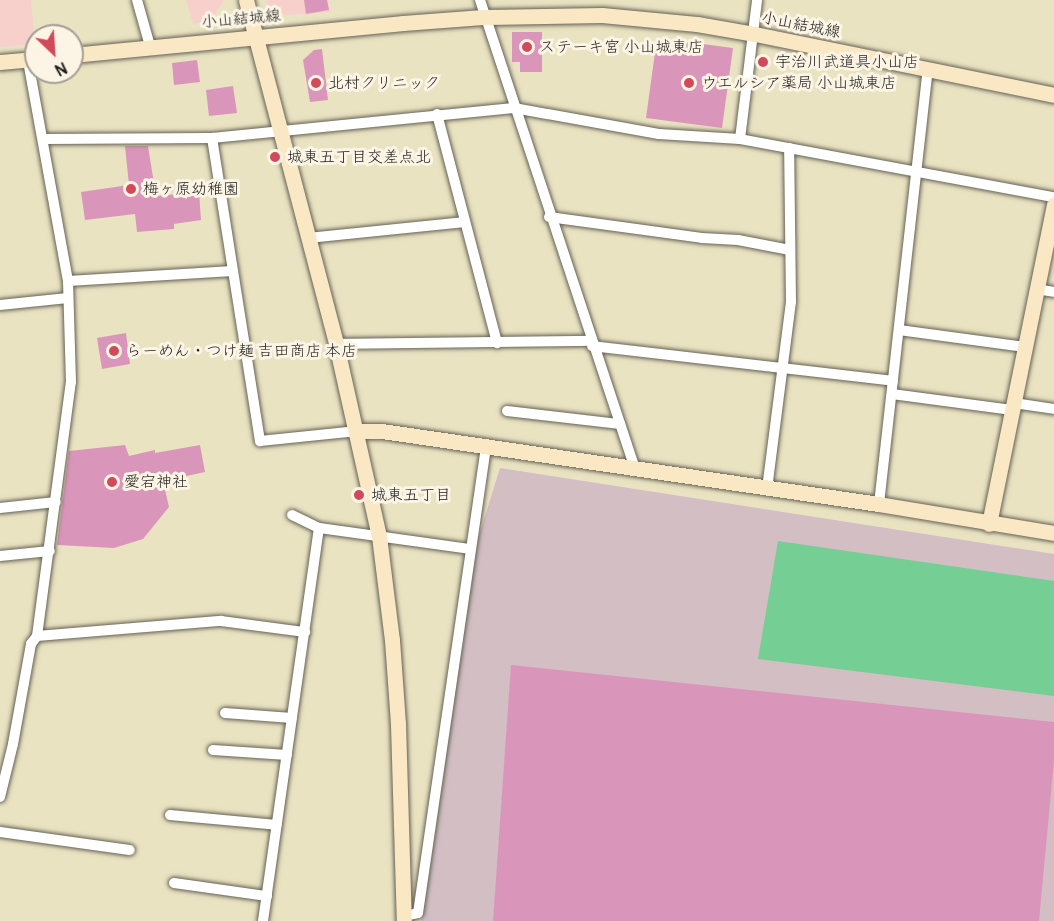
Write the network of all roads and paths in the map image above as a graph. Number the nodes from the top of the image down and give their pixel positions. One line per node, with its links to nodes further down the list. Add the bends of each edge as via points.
1 (137, 0): 8 (street)
2 (246, 0): 7 (street)
3 (480, 0): 5 (street)
4 (757, 0): 6 (street)
5 (483, 17): 6 (street, 小山結城線, via 602,15); 7 (street, 小山結城線); 15 (street)
6 (755, 34): 12 (street, 小山結城線); 20 (street)
7 (256, 36): 8 (street, 小山結城線); 17 (street)
8 (150, 46): 9 (street, 小山結城線)
9 (84, 54)
10 (24, 60): 11 (street)
11 (0, 62)
12 (928, 70): 14 (street, 小山結城線); 22 (street)
13 (35, 84): 19 (street)
14 (1054, 95)
15 (514, 108): 16 (street); 20 (street, via 659,134); 25 (street)
16 (436, 114): 17 (street); 26 (street)
17 (280, 130): 18 (street); 27 (street)
18 (212, 138): 19 (street); 29 (street)
19 (43, 139): 30 (street)
20 (741, 139): 21 (street)
21 (789, 148): 22 (street); 28 (street)
22 (917, 171): 23 (street); 35 (street)
23 (1054, 197)
24 (1054, 205): 31 (street)
25 (549, 217): 28 (street); 37 (street)
26 (465, 222): 27 (street); 36 (street)
27 (309, 238): 38 (street)
28 (790, 250): 40 (street, via 791,302)
29 (233, 271): 30 (street); 47 (street, via 260,441)
30 (68, 281): 33 (street)
31 (1036, 289): 32 (street); 39 (street)
32 (1054, 291)
33 (68, 298): 34 (street); 51 (street, via 71,382)
34 (0, 305)
35 (899, 330): 39 (street); 41 (street)
36 (497, 343): 37 (street); 38 (street)
37 (591, 343): 40 (street); 46 (street)
38 (336, 344): 47 (street)
39 (1025, 347): 43 (street)
40 (785, 370): 41 (street); 50 (street)
41 (893, 381): 42 (street)
42 (892, 394): 43 (street); 52 (street)
43 (1013, 407): 44 (street); 55 (street)
44 (1054, 409)
45 (507, 411): 46 (street)
46 (620, 424): 49 (street)
47 (357, 431): 48 (street, via 382,431); 58 (street)
48 (486, 447): 49 (street); 59 (street)
49 (635, 470): 50 (street)
50 (768, 489): 52 (street)
51 (56, 502): 53 (street); 60 (street)
52 (879, 504): 55 (street)
53 (0, 508)
54 (292, 515): 56 (street)
55 (989, 524): 57 (street)
56 (319, 528): 58 (street); 62 (street)
57 (1054, 533)
58 (379, 536): 59 (street); 75 (street, via 398,724)
59 (470, 549): 75 (street, via 418,913)
60 (50, 551): 61 (street); 63 (street)
61 (0, 555)
62 (304, 632): 63 (street, via 221,621); 65 (street)
63 (37, 636): 68 (street, via 31,644 14,744)
64 (225, 713): 65 (street)
65 (292, 718): 67 (street)
66 (213, 750): 67 (street)
67 (287, 755): 70 (street)
68 (0, 796)
69 (170, 815): 70 (street)
70 (277, 825): 74 (street)
71 (0, 832): 72 (street)
72 (130, 850)
73 (174, 883): 74 (street)
74 (267, 896): 76 (street)
75 (405, 918)
76 (263, 921)

